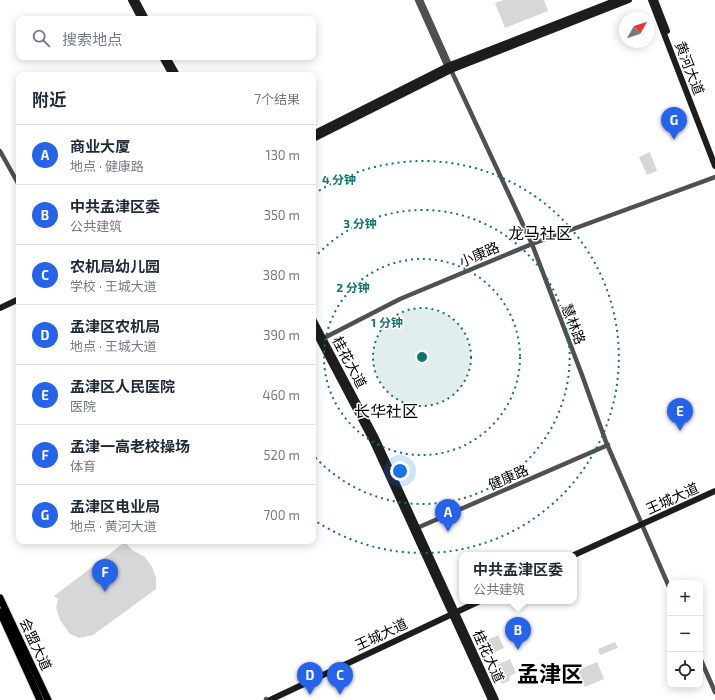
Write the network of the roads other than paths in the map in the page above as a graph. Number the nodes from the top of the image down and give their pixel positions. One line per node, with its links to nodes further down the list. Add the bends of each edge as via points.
1 (131, 0): 9 (main road)
2 (136, 0): 10 (main road)
3 (417, 0): 13 (street, 慧林路)
4 (421, 0): 13 (street, 慧林路)
5 (617, 0): 13 (main road)
6 (629, 0): 13 (main road)
7 (651, 0): 20 (main road, 黄河大道)
8 (656, 0): 19 (main road, 黄河大道)
9 (139, 16)
10 (144, 16)
11 (164, 60): 14 (main road)
12 (169, 60): 15 (main road)
13 (449, 67): 16 (main road); 17 (main road); 23 (street, 慧林路)
14 (170, 72)
15 (175, 72)
16 (316, 133)
17 (316, 137)
18 (0, 151): 22 (street)
19 (715, 155)
20 (715, 166)
21 (715, 178): 23 (street, 小康路)
22 (16, 180)
23 (532, 244): 30 (street, 小康路, via 400,299); 31 (street, 慧林路)
24 (16, 296): 26 (main road)
25 (16, 300): 27 (main road)
26 (0, 304)
27 (0, 308)
28 (316, 324): 30 (main road, 桂花大道)
29 (316, 334): 42 (main road, 桂花大道, via 372,440)
30 (324, 338): 35 (main road, 桂花大道, via 376,438)
31 (608, 445): 34 (street, 慧林路); 35 (street, 健康路)
32 (715, 492): 34 (main road, 王城大道)
33 (715, 495): 34 (main road, 王城大道)
34 (643, 526): 36 (main road, 王城大道); 37 (main road, 王城大道); 38 (street, 慧林路)
35 (417, 528): 42 (main road, 桂花大道)
36 (577, 554)
37 (577, 557)
38 (667, 582)
39 (0, 598): 47 (main road, 会盟大道)
40 (467, 604): 42 (main road, 王城大道)
41 (472, 604): 42 (main road, 王城大道)
42 (454, 611): 48 (main road, 王城大道); 49 (main road, 桂花大道); 50 (main road, 桂花大道)
43 (0, 612): 46 (main road, 会盟大道)
44 (703, 665): 45 (street)
45 (715, 692)
46 (40, 700)
47 (48, 700)
48 (267, 700)
49 (491, 700)
50 (496, 700)

